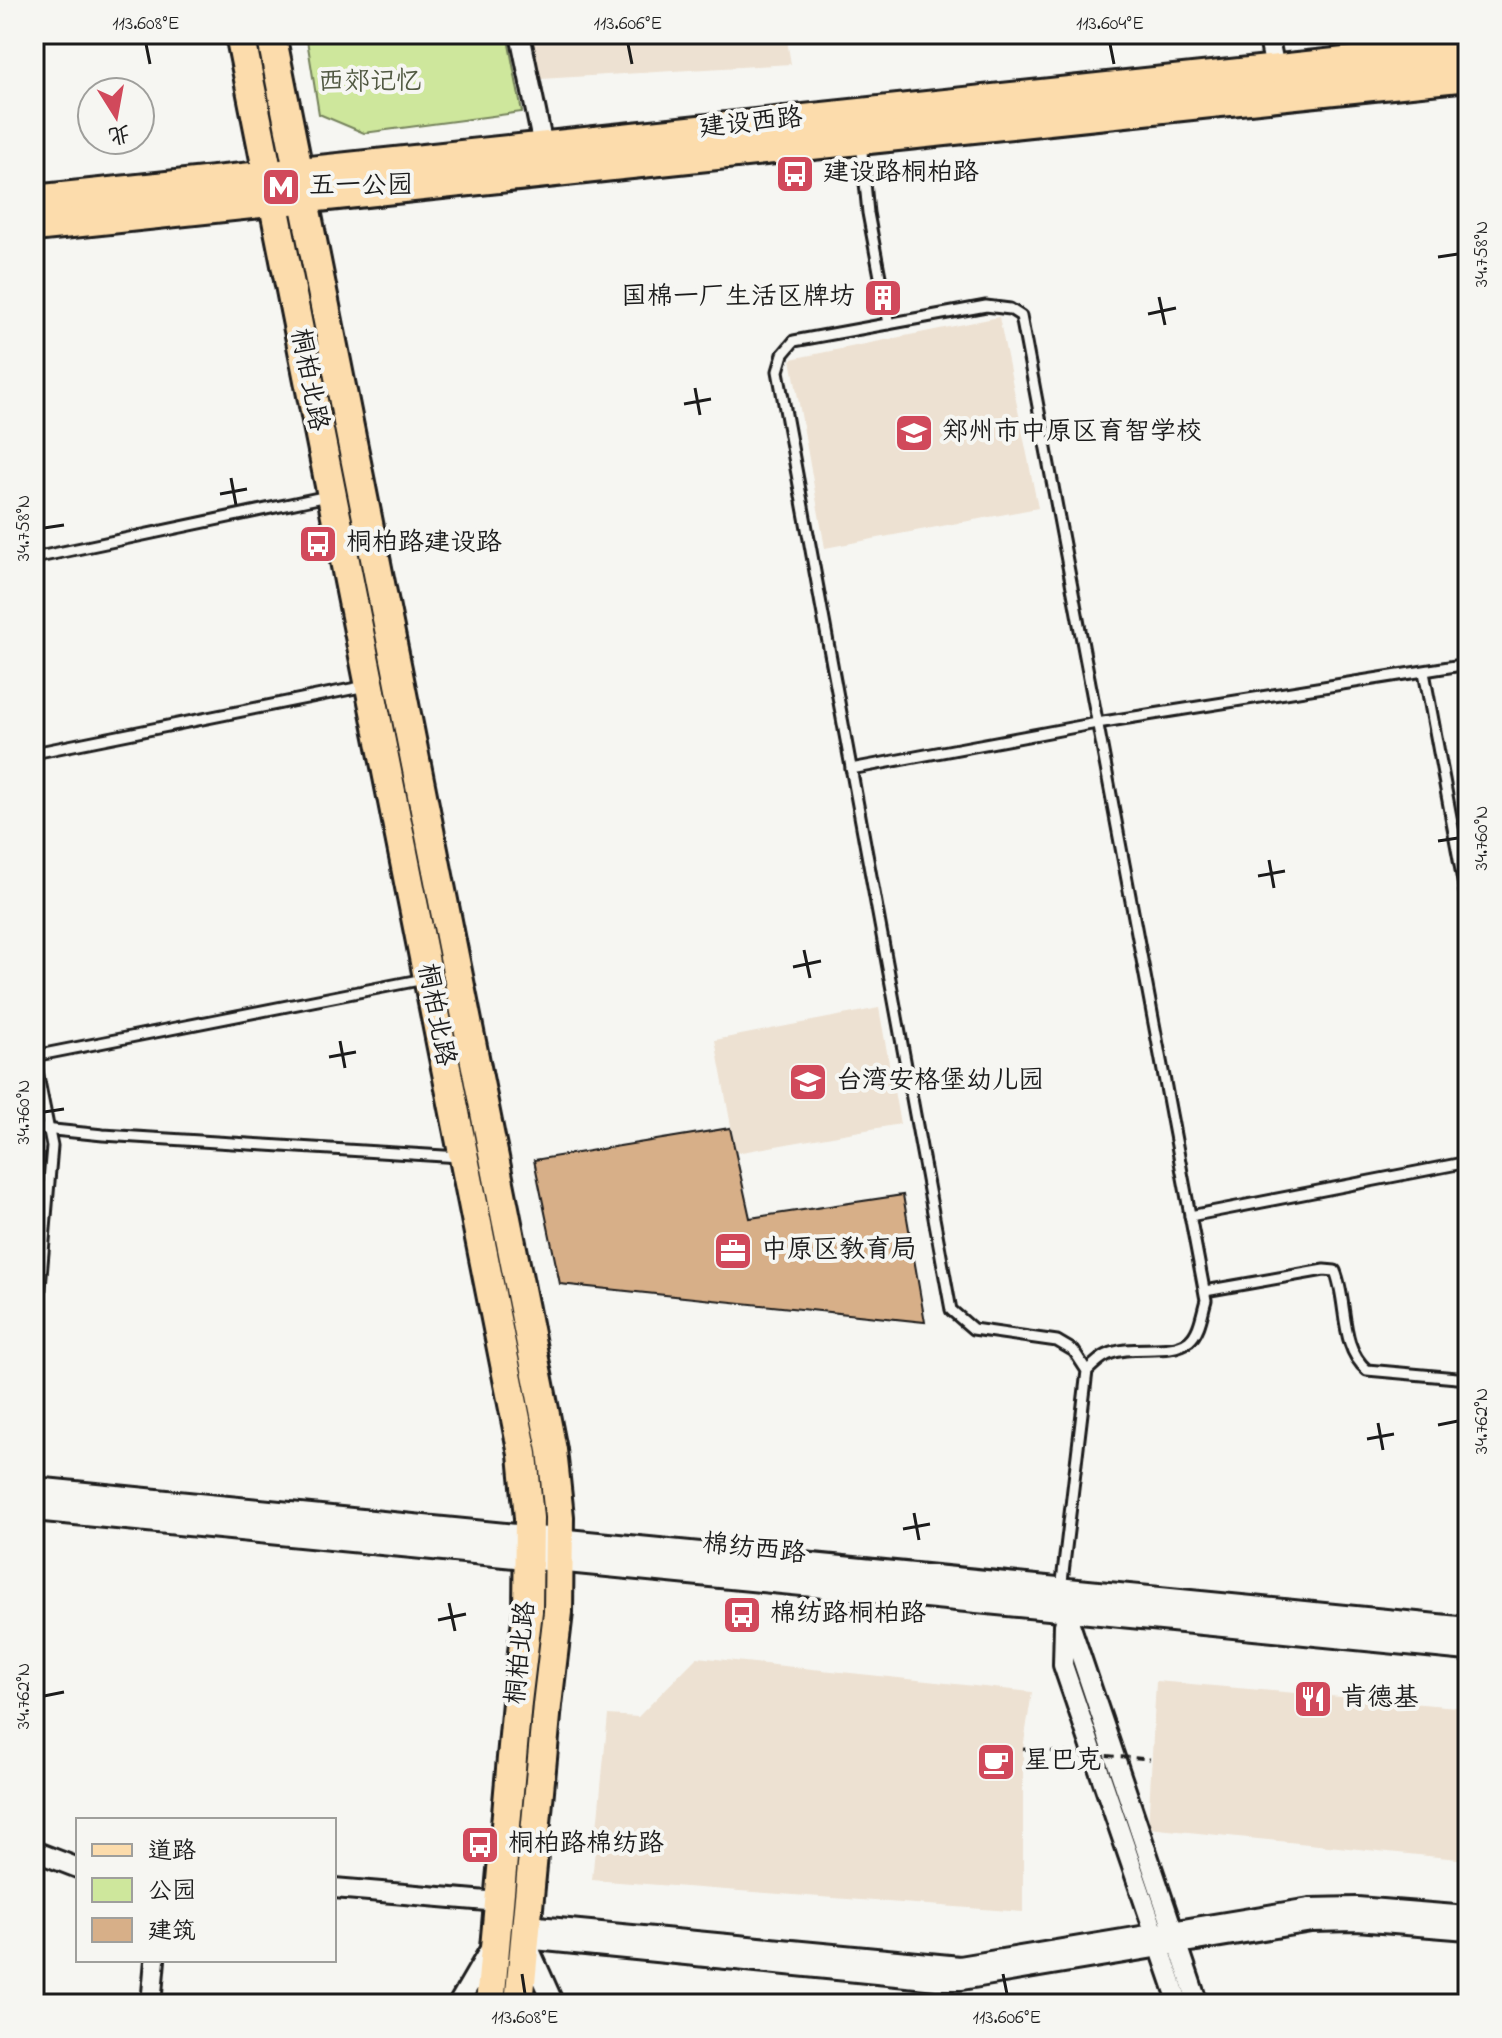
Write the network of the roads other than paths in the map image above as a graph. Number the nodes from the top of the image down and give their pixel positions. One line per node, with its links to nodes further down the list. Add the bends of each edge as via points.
1 (240, 34): 11 (main road, 桐柏北路)
2 (271, 34): 10 (main road, 桐柏北路)
3 (520, 34): 9 (street)
4 (1268, 34): 6 (street)
5 (1468, 49): 6 (main road, 建设西路)
6 (1275, 69): 9 (main road, 建设西路)
7 (1468, 76): 8 (main road, 建设西路)
8 (861, 139): 10 (main road, 建设西路); 14 (lane, via 868,213)
9 (543, 146): 10 (main road, 建设西路)
10 (300, 185): 11 (main road, 建设西路); 38 (main road, 桐柏北路, via 552,1450)
11 (270, 188): 12 (main road, 建设西路); 13 (main road, 建设西路); 15 (main road, 桐柏北路)
12 (34, 200)
13 (34, 227)
14 (889, 324): 20 (lane, via 986,306 1021,316); 22 (lane, via 794,341 778,371)
15 (331, 495): 16 (lane); 19 (main road, 桐柏北路)
16 (34, 558)
17 (1468, 664): 18 (lane)
18 (1424, 672): 20 (lane); 23 (lane)
19 (369, 685): 21 (lane); 24 (main road, 桐柏北路)
20 (1097, 723): 22 (lane); 30 (lane)
21 (34, 753)
22 (851, 769): 33 (lane, via 951,1310 973,1329 1057,1341 1074,1351)
23 (1468, 908)
24 (428, 978): 25 (lane); 28 (main road, 桐柏北路)
25 (34, 1056): 27 (lane)
26 (34, 1128): 27 (lane)
27 (50, 1130): 28 (lane); 32 (lane)
28 (463, 1157): 37 (main road, 桐柏北路, via 523,1454)
29 (1468, 1162): 30 (lane)
30 (1190, 1216): 31 (lane)
31 (1205, 1291): 33 (lane, via 1200,1321 1187,1342 1121,1350); 34 (lane, via 1335,1271 1351,1349 1367,1370)
32 (34, 1359)
33 (1087, 1371): 39 (lane)
34 (1468, 1379)
35 (34, 1490): 37 (street, 棉纺西路)
36 (34, 1508): 37 (street, 棉纺西路)
37 (529, 1548): 38 (street, 棉纺西路); 45 (main road, 桐柏北路, via 528,1611)
38 (558, 1550): 39 (street, 棉纺西路); 48 (main road, 桐柏北路, via 558,1612)
39 (1063, 1600): 40 (street, 棉纺西路); 41 (street, 棉纺西路); 49 (street)
40 (1468, 1630)
41 (1468, 1648)
42 (34, 1851): 43 (street)
43 (76, 1867)
44 (336, 1888): 45 (street)
45 (499, 1902): 50 (main road, 桐柏北路)
46 (1468, 1916): 49 (street, via 1310,1908)
47 (1468, 1930): 49 (street, via 1311,1922)
48 (526, 1932): 49 (street, via 937,1980 983,1979); 55 (main road, 桐柏北路); 56 (street)
49 (1166, 1939): 57 (street); 58 (street)
50 (496, 1940): 53 (street); 54 (main road, 桐柏北路)
51 (155, 1962): 52 (street)
52 (151, 2004)
53 (458, 2004)
54 (490, 2004)
55 (519, 2004)
56 (554, 2004)
57 (1179, 2004)
58 (1198, 2004)

